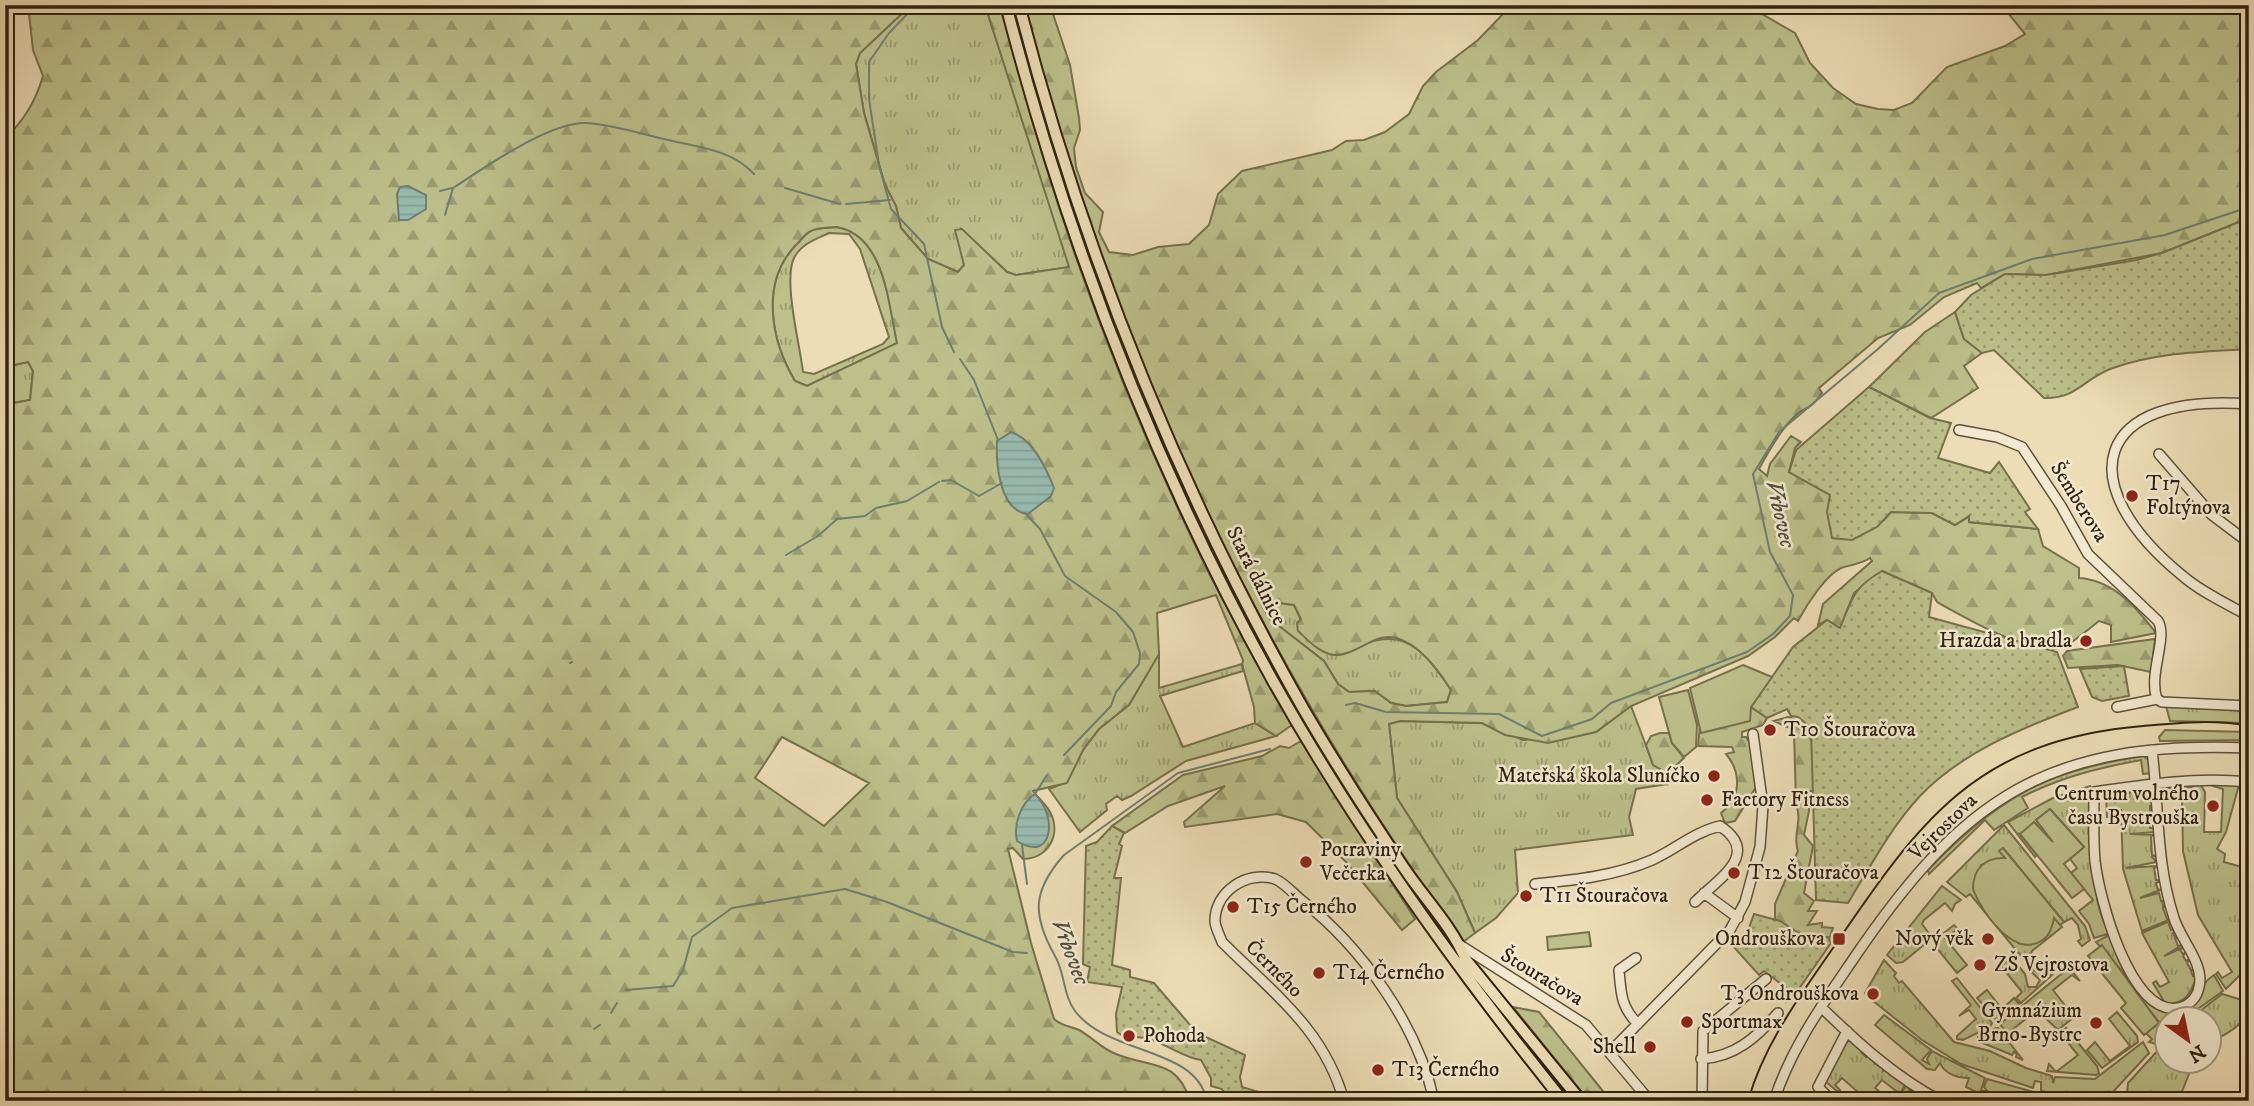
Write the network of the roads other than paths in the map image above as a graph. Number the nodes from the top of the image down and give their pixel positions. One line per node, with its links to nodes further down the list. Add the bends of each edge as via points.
1 (1006, 5): 21 (main road, Stará dálnice, via 1060,194 1093,288 1196,531 1294,716)
2 (1019, 5): 20 (main road, Stará dálnice, via 1071,189 1105,285 1213,536 1315,729 1404,868)
3 (2249, 404): 7 (street, via 2183,407 2143,418 2118,441 2110,464 2112,483 2125,511 2153,547 2185,578)
4 (1959, 430): 8 (street, Šemberova, via 2022,447 2088,554 2158,621 2162,634 2154,670)
5 (2159, 454): 6 (street, via 2211,515)
6 (2249, 543)
7 (2249, 616)
8 (2157, 699): 9 (street); 10 (street)
9 (2117, 706)
10 (2249, 706)
11 (1753, 734): 19 (street, via 1763,806 1754,875)
12 (2249, 748): 13 (street, Vejrostova)
13 (2152, 750): 14 (street); 26 (street, Vejrostova, via 2092,759 2037,777 1981,812 1895,902)
14 (2156, 782): 14 (street, via 2165,890 2200,981 2196,996 2180,1007 2161,1007 2147,997 2113,933 2095,862 2094,792); 15 (street)
15 (2249, 782)
16 (1535, 884): 17 (street, via 1611,874 1720,826 1739,847 1737,860)
17 (1704, 893): 18 (street); 19 (street)
18 (1695, 902)
19 (1738, 918): 28 (street)
20 (1460, 945): 23 (main road, Stará dálnice); 24 (street, Štouračova)
21 (1448, 952): 23 (street); 34 (main road, Stará dálnice)
22 (1636, 958): 28 (street, via 1619,971 1621,1000)
23 (1466, 960): 24 (street); 35 (main road, Stará dálnice)
24 (1485, 962): 30 (street, Štouračova, via 1567,1011)
25 (1766, 979): 31 (street, via 1703,1031)
26 (1821, 1007): 29 (street); 38 (street, Vejrostova)
27 (1778, 1013): 31 (street, via 1741,1047)
28 (1638, 1024): 30 (street)
29 (1847, 1031): 39 (street, via 1818,1087); 40 (street, via 1921,1091)
30 (1611, 1052): 36 (street, Štouračova)
31 (1701, 1059): 37 (street)
32 (1344, 1101): 33 (street, Černého, via 1330,1059 1313,1033 1222,942 1215,925 1217,908 1227,892 1246,878 1276,879 1314,909 1356,953 1396,1010 1424,1064)
33 (1434, 1101)
34 (1563, 1101)
35 (1581, 1101)
36 (1650, 1101)
37 (1702, 1101)
38 (1774, 1101)
39 (1832, 1101)
40 (1941, 1101)

